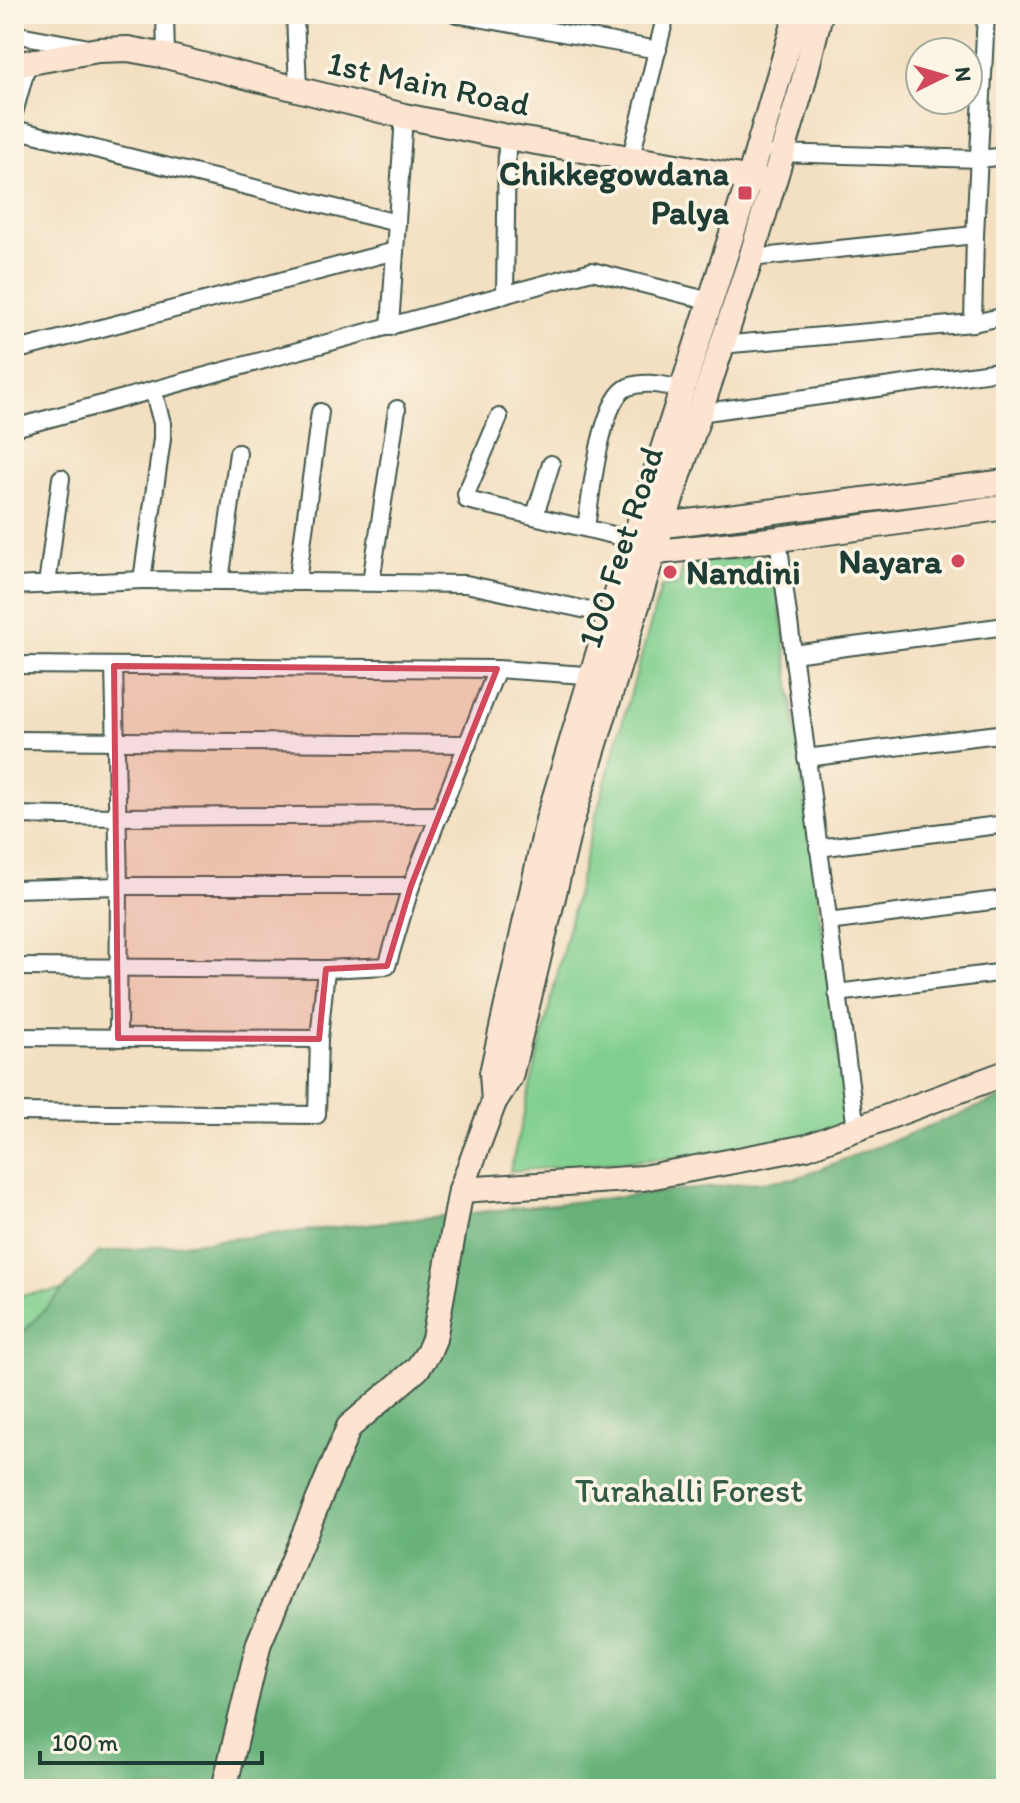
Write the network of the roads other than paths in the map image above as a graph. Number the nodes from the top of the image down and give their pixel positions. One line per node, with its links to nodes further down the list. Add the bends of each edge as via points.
1 (165, 14): 11 (street)
2 (295, 14): 13 (street)
3 (456, 14): 10 (street)
4 (666, 14): 10 (street)
5 (797, 14): 18 (main road, 100 Feet Road)
6 (820, 14): 18 (main road, 100 Feet Road, via 802,87)
7 (986, 14): 21 (street)
8 (14, 34): 9 (street)
9 (98, 50): 11 (main road, 1st Main Road); 12 (main road, 1st Main Road)
10 (658, 50): 20 (street)
11 (166, 56): 13 (main road, 1st Main Road)
12 (21, 63): 14 (street)
13 (298, 89): 15 (main road, 1st Main Road)
14 (14, 113)
15 (404, 116): 17 (main road, 1st Main Road); 23 (street)
16 (14, 129): 23 (street)
17 (507, 137): 20 (main road, 1st Main Road); 27 (street)
18 (768, 153): 21 (street); 22 (main road, 100 Feet Road)
19 (1006, 156): 21 (street)
20 (631, 157): 22 (main road, 1st Main Road)
21 (980, 159): 24 (street)
22 (760, 180): 26 (main road, 100 Feet Road); 28 (main road, 100 Feet Road)
23 (397, 223): 25 (street)
24 (975, 235): 26 (street); 30 (street)
25 (395, 251): 31 (street); 33 (street)
26 (751, 258): 32 (main road, 100 Feet Road)
27 (505, 295): 28 (street, via 592,271); 31 (street)
28 (710, 301): 35 (main road, 100 Feet Road)
29 (1006, 316): 30 (street)
30 (973, 323): 32 (street)
31 (390, 327): 36 (street)
32 (720, 345): 39 (main road, 100 Feet Road)
33 (14, 351)
34 (1006, 370): 39 (street)
35 (683, 389): 50 (street, via 639,384 619,392 606,418); 52 (main road, 100 Feet Road)
36 (153, 390): 41 (street); 53 (street, via 162,439)
37 (397, 409): 56 (street)
38 (320, 412): 55 (street)
39 (699, 413): 52 (main road, 100 Feet Road)
40 (499, 417): 49 (street, via 466,498)
41 (14, 428)
42 (238, 453): 54 (street)
43 (551, 464): 49 (street)
44 (61, 478): 57 (street)
45 (1006, 482): 46 (main road)
46 (966, 487): 48 (main road); 52 (main road)
47 (1006, 507): 48 (main road)
48 (969, 513): 51 (main road)
49 (535, 515): 50 (street)
50 (586, 527): 52 (street)
51 (778, 539): 52 (main road); 61 (street)
52 (643, 540): 59 (main road, 100 Feet Road); 65 (main road, 100 Feet Road)
53 (142, 580): 54 (street); 57 (street)
54 (220, 581): 55 (street)
55 (297, 582): 56 (street)
56 (371, 582): 59 (street, via 466,584)
57 (47, 585): 58 (street)
58 (14, 586)
59 (610, 615): 65 (main road, 100 Feet Road)
60 (1006, 626): 61 (street)
61 (793, 654): 70 (street)
62 (14, 665): 63 (street)
63 (114, 666): 64 (street); 68 (street)
64 (497, 669): 65 (street); 69 (street)
65 (603, 676): 92 (main road, 100 Feet Road, via 548,820 492,1073 494,1102)
66 (1006, 733): 70 (street)
67 (14, 740): 68 (street)
68 (115, 741): 69 (street); 73 (street)
69 (468, 744): 72 (street)
70 (806, 758): 75 (street)
71 (14, 815): 73 (street)
72 (440, 815): 73 (street); 77 (street)
73 (116, 817): 76 (street)
74 (1006, 824): 75 (street)
75 (818, 848): 80 (street)
76 (119, 886): 77 (street); 78 (street); 81 (street)
77 (411, 886): 83 (street, via 387,966)
78 (14, 889)
79 (1006, 899): 80 (street)
80 (828, 922): 85 (street)
81 (117, 966): 82 (street); 83 (street); 87 (street)
82 (14, 967)
83 (326, 969): 88 (street)
84 (1006, 972): 85 (street)
85 (837, 993): 91 (street)
86 (14, 1037): 87 (street)
87 (118, 1038): 88 (street)
88 (319, 1039): 90 (street, via 317,1115)
89 (1006, 1073): 91 (main road)
90 (14, 1112)
91 (856, 1129): 92 (main road, via 807,1147 643,1178)
92 (461, 1190): 93 (main road, 100 Feet Road, via 428,1353 405,1382 349,1427 259,1643)
93 (224, 1789)

